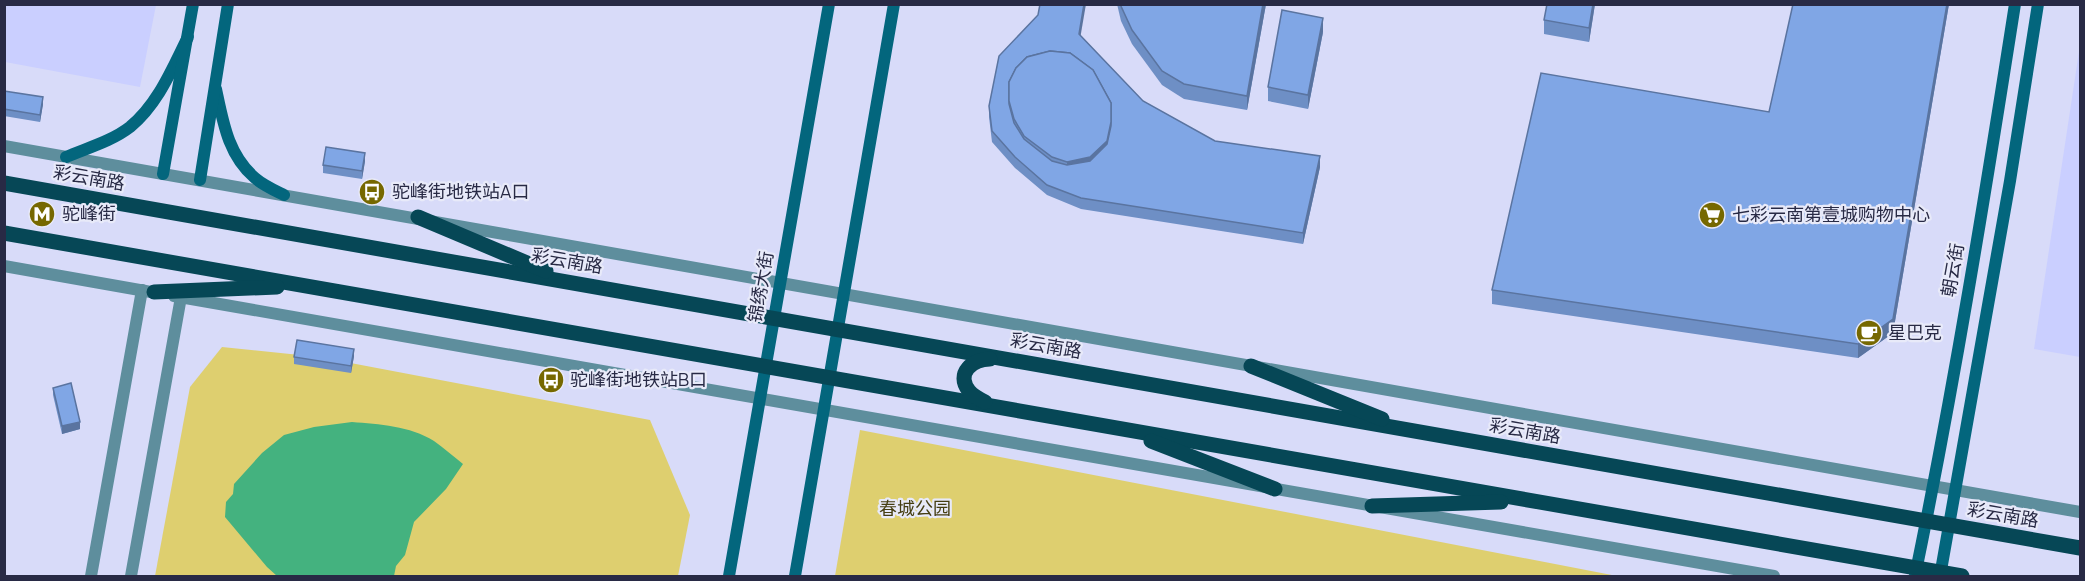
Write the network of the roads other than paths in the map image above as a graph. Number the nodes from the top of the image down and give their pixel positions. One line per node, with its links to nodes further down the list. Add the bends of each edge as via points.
1 (193, 4): 7 (main road)
2 (228, 4): 8 (main road)
3 (829, 4): 19 (main road, 锦绣大街)
4 (894, 4): 22 (main road)
5 (2015, 4): 35 (main road, 朝云街)
6 (2038, 4): 37 (main road)
7 (188, 37): 10 (main road, via 161,93 130,127); 11 (main road)
8 (214, 82): 12 (main road); 14 (main road, via 226,135 239,161 256,180)
9 (4, 146): 10 (street)
10 (66, 157): 11 (street)
11 (163, 174): 12 (street)
12 (200, 180): 14 (street)
13 (4, 183): 18 (main road, 彩云南路)
14 (284, 195): 15 (street)
15 (418, 217): 18 (main road); 19 (street)
16 (4, 233): 20 (main road)
17 (4, 266): 21 (street)
18 (571, 281): 24 (main road, 彩云南路)
19 (780, 282): 22 (street); 24 (main road, 锦绣大街)
20 (308, 286): 21 (main road); 27 (main road)
21 (148, 291): 23 (street); 46 (street)
22 (844, 293): 25 (main road); 28 (street)
23 (181, 297): 30 (street); 47 (street)
24 (774, 318): 25 (main road, 彩云南路); 27 (main road, 锦绣大街)
25 (838, 329): 26 (main road, 彩云南路); 29 (main road)
26 (1002, 358): 31 (main road, via 980,359 970,365 965,376 969,392); 34 (main road, 彩云南路)
27 (766, 366): 29 (main road); 30 (main road, 锦绣大街)
28 (1251, 366): 34 (main road); 35 (street)
29 (830, 378): 31 (main road); 32 (main road)
30 (760, 399): 32 (street); 48 (main road, 锦绣大街)
31 (991, 406): 33 (main road)
32 (824, 410): 36 (street); 49 (main road)
33 (1121, 429): 36 (main road); 38 (main road)
34 (1410, 430): 41 (main road, 彩云南路)
35 (1933, 486): 37 (street); 41 (main road, 朝云街)
36 (1275, 489): 39 (street)
37 (1956, 490): 40 (street); 42 (main road)
38 (1534, 501): 39 (main road); 44 (main road)
39 (1372, 506): 50 (street)
40 (2080, 512)
41 (1926, 521): 42 (main road, 彩云南路); 44 (main road, 朝云街)
42 (1949, 525): 43 (main road, 彩云南路); 45 (main road)
43 (2080, 548)
44 (1916, 572): 45 (main road)
45 (1940, 575): 51 (main road)
46 (92, 576)
47 (131, 576)
48 (729, 576)
49 (795, 576)
50 (1774, 576)
51 (1962, 576)

